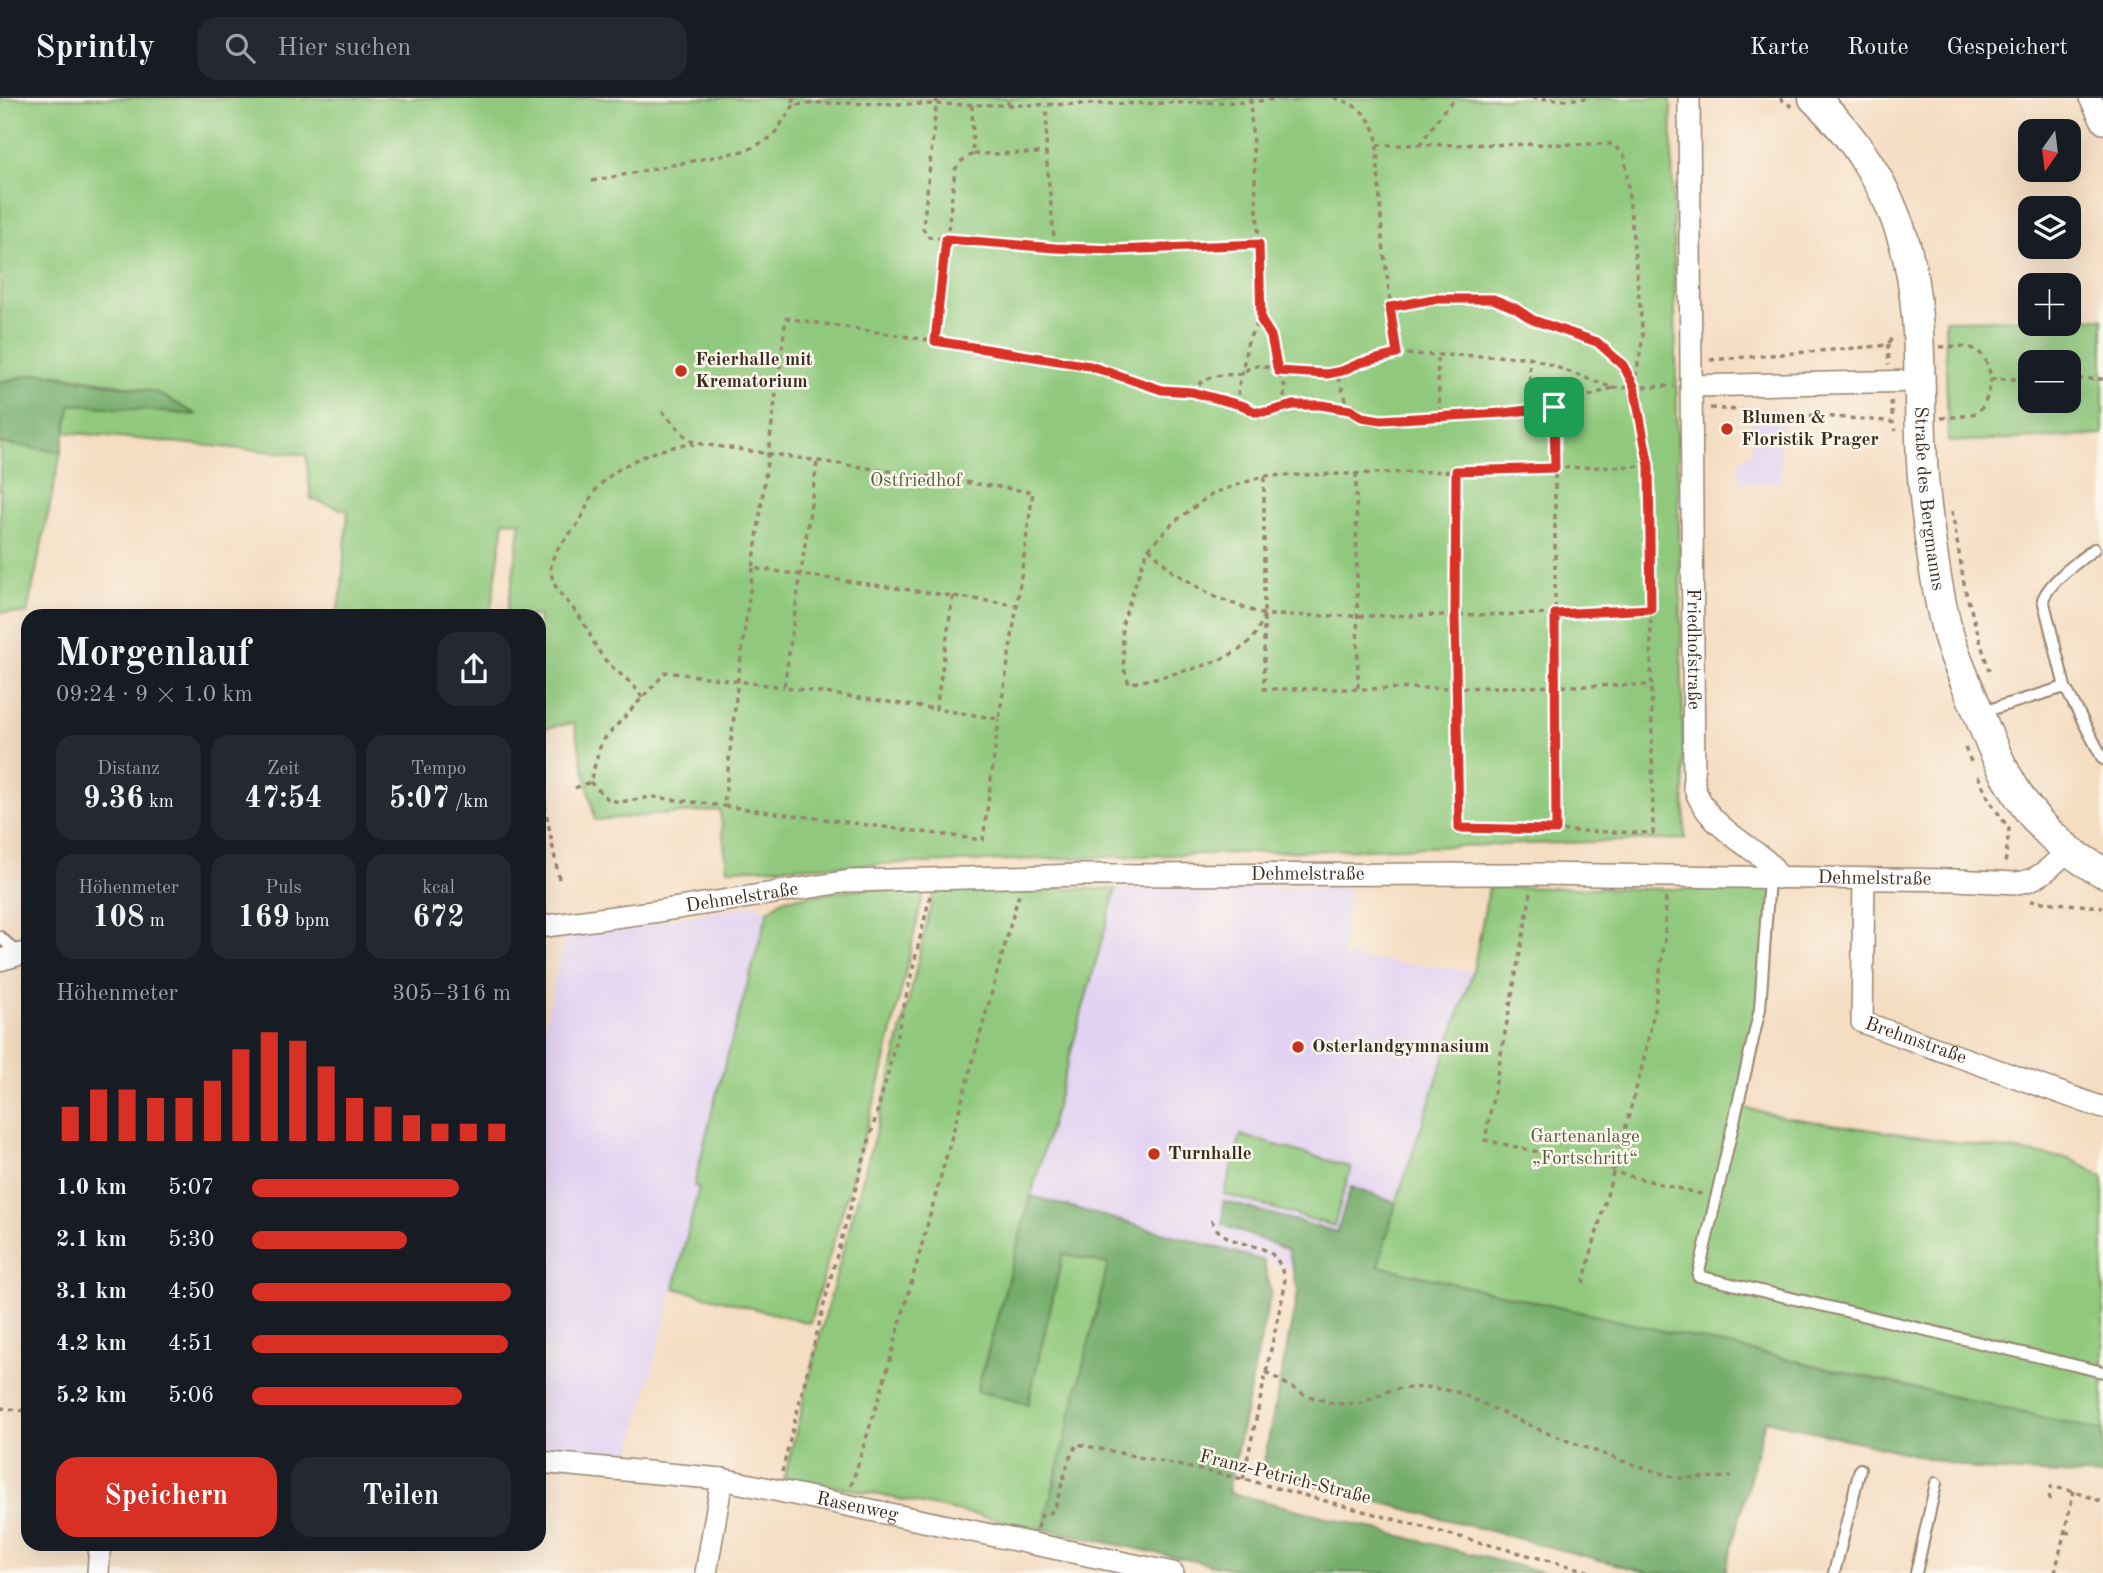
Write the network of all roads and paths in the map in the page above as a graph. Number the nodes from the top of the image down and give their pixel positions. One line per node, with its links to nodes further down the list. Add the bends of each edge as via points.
1 (793, 98): 16 (path)
2 (1008, 98): 17 (path)
3 (1284, 98): 12 (path)
4 (1334, 98): 20 (path, via 1366,115 1376,132)
5 (1456, 98): 21 (path)
6 (1532, 98): 7 (path)
7 (1586, 98)
8 (1689, 98): 38 (street, Friedhofstraße)
9 (1780, 98): 15 (path)
10 (2091, 98): 19 (street)
11 (818, 100): 13 (path); 16 (path)
12 (1250, 100): 18 (path); 26 (path)
13 (937, 101): 14 (path); 25 (path, via 923,229 929,237)
14 (972, 104): 17 (path); 23 (path)
15 (1804, 104): 46 (main road, Straße des Bergmanns, via 1850,136 1892,211 1905,245 1914,302)
16 (794, 105): 24 (path, via 772,137 748,150)
17 (1008, 105): 18 (path)
18 (1047, 106): 22 (path)
19 (2103, 123)
20 (1377, 145): 21 (path); 28 (path)
21 (1420, 145): 47 (path, via 1613,144 1625,157 1643,337)
22 (1046, 153): 23 (path); 27 (path)
23 (973, 154): 25 (path, via 955,170)
24 (592, 181)
25 (946, 239): 27 (path); 31 (path)
26 (1259, 244): 27 (path); 29 (path)
27 (1055, 248)
28 (1390, 307): 34 (path); 47 (path, via 1434,299 1493,299 1533,320 1597,342 1623,365)
29 (1261, 320): 39 (path, via 1271,336); 41 (path, via 1245,347)
30 (1894, 337): 38 (path, via 1880,346)
31 (935, 341): 49 (path, via 1090,366 1162,390); 63 (path, via 786,318)
32 (1948, 346): 42 (path, via 1969,346 1985,356)
33 (1942, 347): 37 (path)
34 (1397, 354): 35 (path); 40 (path)
35 (1437, 355): 36 (path); 58 (path)
36 (1529, 357): 48 (path); 56 (path)
37 (1942, 359)
38 (1692, 361): 50 (street, Friedhofstraße)
39 (1278, 371): 40 (path); 41 (path, via 1261,365); 54 (path, via 1285,387)
40 (1336, 373): 55 (path)
41 (1242, 374): 49 (path, via 1218,375 1197,384); 51 (path, via 1237,389)
42 (1991, 379): 43 (path); 60 (path, via 1985,406 1967,416)
43 (2018, 379)
44 (2081, 379): 45 (path)
45 (2103, 379)
46 (1918, 381): 50 (street); 91 (main road, Straße des Bergmanns, via 1923,485 1947,631)
47 (1634, 386): 48 (path); 50 (path); 65 (path)
48 (1613, 388): 53 (path)
49 (1192, 392): 51 (path)
50 (1691, 396): 61 (path, via 1888,421); 104 (street, Friedhofstraße, via 1694,786 1709,816 1769,862)
51 (1244, 406): 54 (path, via 1255,412)
52 (1943, 406): 59 (path)
53 (1554, 407): 56 (path); 66 (path)
54 (1276, 408): 55 (path, via 1321,405)
55 (1350, 410): 58 (path, via 1381,420)
56 (1531, 410): 58 (path)
57 (662, 411): 62 (path)
58 (1440, 417)
59 (1943, 418)
60 (1950, 418)
61 (1896, 432)
62 (695, 443): 63 (path); 89 (path, via 658,449 619,470 595,490 579,523 551,562 554,584 584,622 602,656 637,687)
63 (769, 455): 64 (path); 73 (path)
64 (817, 462): 74 (path); 76 (path, via 1033,492)
65 (1649, 466): 66 (path); 77 (path)
66 (1555, 468): 67 (path); 79 (path)
67 (1456, 471): 68 (path); 80 (path)
68 (1356, 473): 69 (path); 81 (path)
69 (1264, 476): 71 (path, via 1213,493); 78 (path)
70 (1950, 502): 91 (path)
71 (1149, 548): 78 (path, via 1173,572 1213,596); 78 (path, via 1122,625 1129,684 1228,656 1258,633)
72 (2094, 549): 85 (lane, via 2043,599)
73 (753, 568): 74 (path); 82 (path)
74 (800, 574): 75 (path); 84 (path)
75 (953, 596): 76 (path); 90 (path)
76 (1017, 605): 92 (path)
77 (1651, 609): 79 (path); 83 (path)
78 (1264, 614): 81 (path); 87 (path, via 1264,689)
79 (1555, 614): 80 (path); 86 (path)
80 (1455, 615): 81 (path); 88 (path)
81 (1357, 616): 87 (path)
82 (738, 679): 84 (path); 89 (path, via 666,672); 96 (path)
83 (1653, 685): 86 (path); 98 (path, via 1653,833)
84 (784, 687): 90 (path)
85 (2065, 687): 91 (lane); 93 (lane)
86 (1556, 688): 88 (path); 98 (path)
87 (1358, 689): 88 (path)
88 (1456, 689): 98 (path, via 1459,828)
89 (642, 698): 94 (path, via 605,738)
90 (936, 709): 92 (path)
91 (1990, 710): 99 (main road, Straße des Bergmanns, via 1991,747 2030,814)
92 (999, 719): 96 (path, via 983,841)
93 (2103, 759)
94 (590, 782): 95 (path); 96 (path, via 608,799 619,802 653,797)
95 (575, 789)
96 (724, 806)
97 (546, 810): 107 (path)
98 (1556, 830)
99 (2067, 851): 100 (main road, Straße des Bergmanns); 106 (street, Dehmelstraße, via 2042,876 2026,883)
100 (2103, 872)
101 (1533, 874): 102 (street, Dehmelstraße); 103 (street, Dehmelstraße); 112 (path, via 1485,1140)
102 (1024, 877): 105 (street, Dehmelstraße); 130 (path, via 883,1385)
103 (1667, 877): 104 (street, Dehmelstraße); 112 (path, via 1665,939 1653,1017)
104 (1773, 878): 106 (street, Dehmelstraße); 113 (lane, via 1760,1009)
105 (934, 879): 108 (street, Dehmelstraße, via 850,881); 126 (path)
106 (1864, 879): 111 (street, Brehmstraße, via 1862,1023)
107 (561, 884)
108 (546, 926)
109 (0, 936): 110 (lane)
110 (15, 955)
111 (2103, 1108)
112 (1613, 1169): 113 (path); 115 (path)
113 (1717, 1198): 117 (lane, via 1698,1276)
114 (1211, 1220): 116 (path, via 1220,1233 1271,1253 1283,1266 1285,1285)
115 (1583, 1283)
116 (1266, 1372): 122 (path, via 1305,1395 1336,1405 1362,1403 1393,1389 1429,1387 1460,1393 1542,1431 1633,1465 1677,1478); 124 (path)
117 (2103, 1372)
118 (0, 1408): 119 (path)
119 (21, 1410)
120 (546, 1463): 123 (street, Rasenweg)
121 (1860, 1469): 139 (lane)
122 (1731, 1476)
123 (722, 1479): 126 (street, Rasenweg); 136 (street)
124 (1243, 1479): 133 (path, Franz-Petrich-Straße, via 1077,1444 1054,1511 1041,1516); 138 (path, Franz-Petrich-Straße)
125 (1936, 1483): 140 (lane)
126 (778, 1491): 130 (street, Rasenweg)
127 (2074, 1491): 128 (path, via 2051,1487); 129 (path); 131 (path)
128 (2049, 1500)
129 (2103, 1502)
130 (845, 1505): 133 (street, Rasenweg)
131 (2065, 1532): 132 (path); 141 (path)
132 (2075, 1534)
133 (1034, 1544): 137 (street, Rasenweg)
134 (100, 1551): 135 (street)
135 (98, 1573)
136 (706, 1573)
137 (1173, 1573)
138 (1595, 1573)
139 (1834, 1573)
140 (1916, 1573)
141 (2055, 1573)

